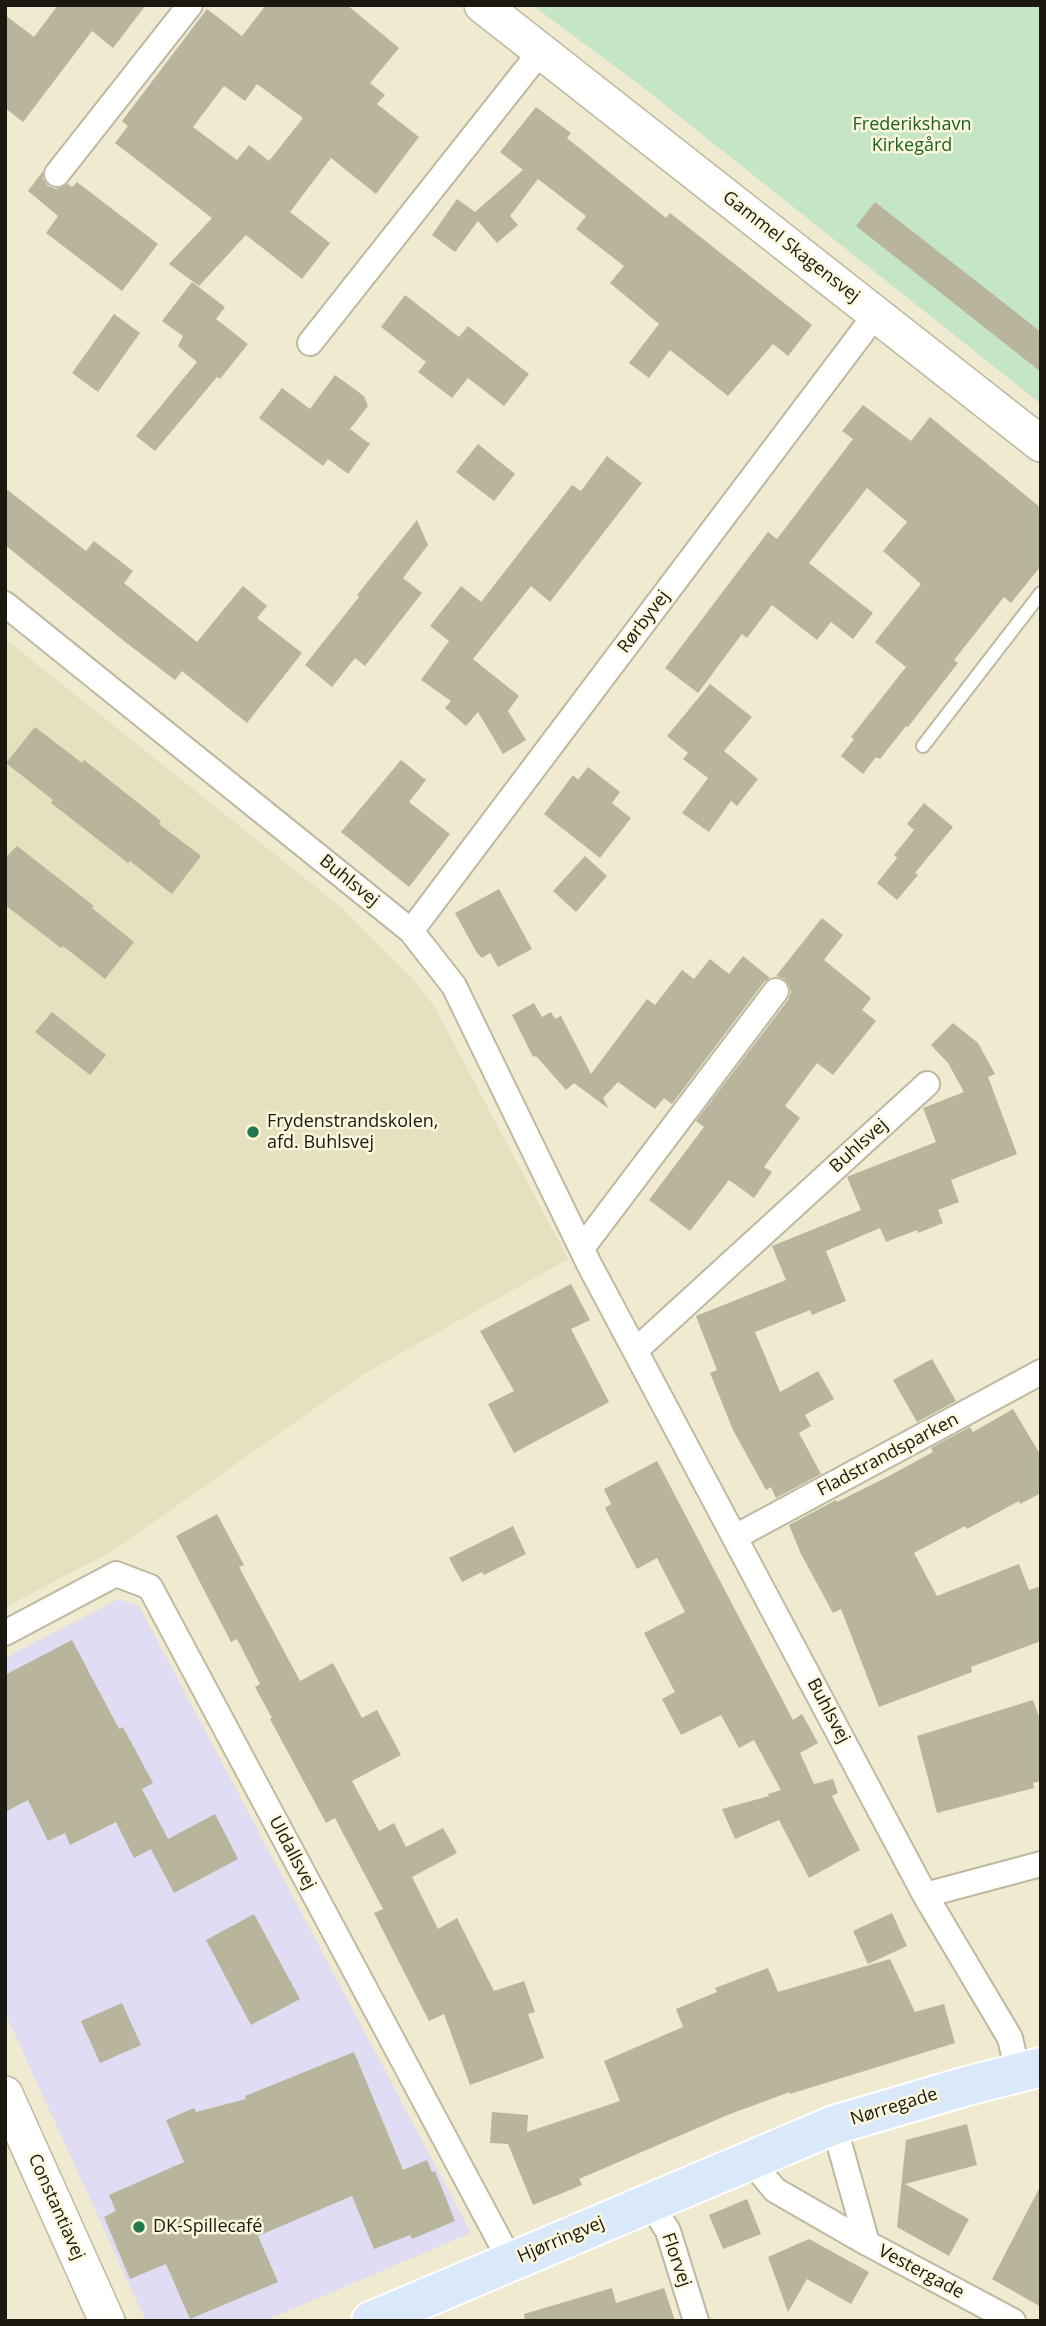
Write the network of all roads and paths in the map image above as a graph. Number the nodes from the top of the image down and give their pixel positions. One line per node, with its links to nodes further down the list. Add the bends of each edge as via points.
1 (190, 5): 4 (street)
2 (482, 5): 3 (street, Gammel Skagensvej)
3 (541, 51): 5 (street, Gammel Skagensvej); 6 (street)
4 (57, 174)
5 (876, 314): 7 (street, Gammel Skagensvej); 11 (street, Rørbyvej)
6 (310, 344)
7 (1041, 444)
8 (1041, 593): 10 (lane)
9 (5, 604): 11 (street, Buhlsvej)
10 (923, 746)
11 (411, 930): 14 (street, Buhlsvej, via 454,986)
12 (776, 991): 14 (street)
13 (927, 1084): 15 (street, Buhlsvej)
14 (582, 1248): 15 (street, Buhlsvej)
15 (636, 1350): 17 (street, Buhlsvej)
16 (1041, 1372): 17 (street, Fladstrandsparken)
17 (735, 1537): 20 (street, Buhlsvej)
18 (5, 1633): 27 (street, Uldallsvej, via 116,1574 150,1587)
19 (1041, 1864): 20 (street)
20 (925, 1895): 21 (street, Buhlsvej)
21 (1030, 2069): 23 (main road, Nørregade)
22 (5, 2094): 28 (street, Constantiavej)
23 (834, 2125): 24 (main road, Nørregade); 26 (street, Vestergade)
24 (750, 2160): 25 (main road, Hjørringvej); 26 (street, Vestergade, via 775,2190)
25 (650, 2203): 27 (main road, Hjørringvej); 30 (street, Florvej, via 668,2231)
26 (867, 2243): 31 (street, Vestergade)
27 (510, 2262): 29 (main road, Hjørringvej)
28 (107, 2321)
29 (371, 2321)
30 (696, 2321)
31 (1013, 2321)

